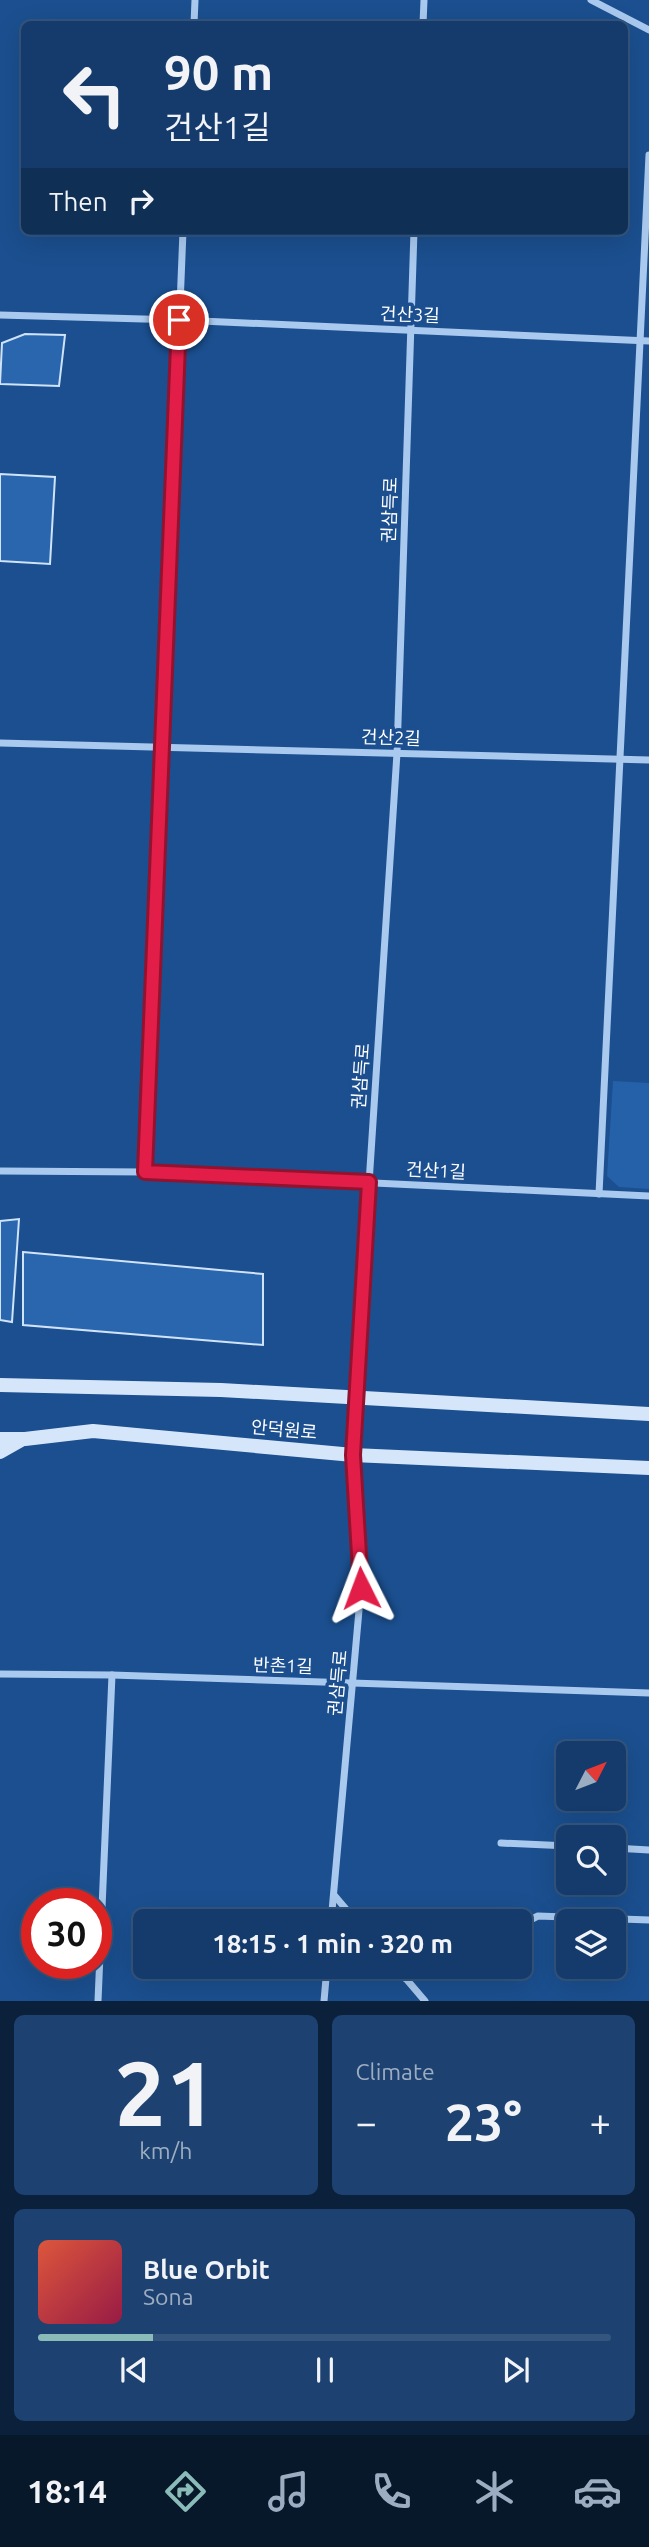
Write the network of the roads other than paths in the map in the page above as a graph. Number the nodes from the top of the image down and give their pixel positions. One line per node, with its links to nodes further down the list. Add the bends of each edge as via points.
1 (195, 0): 4 (street)
2 (424, 0): 5 (street)
3 (591, 0): 6 (street)
4 (194, 21)
5 (423, 21)
6 (649, 30)
7 (649, 155): 13 (street)
8 (183, 235): 11 (street)
9 (414, 235): 12 (street, 권삼득로)
10 (0, 316): 11 (street, 건산3길)
11 (179, 320): 12 (street, 건산3길); 16 (street)
12 (410, 330): 13 (street, 건산3길); 17 (street, 권삼득로)
13 (639, 340): 14 (street, 건산3길); 18 (street)
14 (649, 341)
15 (0, 743): 16 (street, 건산2길)
16 (162, 747): 17 (street, 건산2길); 21 (street)
17 (397, 753): 18 (street, 건산2길); 22 (street, 권삼득로)
18 (620, 760): 19 (street, 건산2길); 23 (street)
19 (649, 761)
20 (0, 1171): 21 (street, 건산1길)
21 (145, 1172): 22 (street, 건산1길)
22 (369, 1182): 23 (street, 건산1길); 26 (street, 권삼득로)
23 (599, 1194): 24 (street, 건산1길)
24 (649, 1196)
25 (0, 1385): 26 (street, 안덕원로, via 221,1390)
26 (355, 1399): 27 (street, 안덕원로); 31 (street, 권삼득로)
27 (649, 1415)
28 (25, 1438): 29 (street, 안덕원로); 30 (street); 31 (street, 안덕원로, via 93,1431)
29 (0, 1439)
30 (0, 1452)
31 (353, 1455): 32 (street, 안덕원로); 35 (street, 권삼득로, via 361,1588)
32 (649, 1468)
33 (0, 1674): 34 (street, 반촌1길)
34 (112, 1675): 35 (street, 반촌1길); 48 (street)
35 (353, 1684): 36 (street, 반촌1길); 41 (street, 권삼득로)
36 (649, 1693)
37 (501, 1843): 38 (street)
38 (556, 1845)
39 (626, 1849): 40 (street)
40 (649, 1850)
41 (334, 1895): 42 (street, 권삼득로); 43 (street)
42 (332, 1909)
43 (346, 1909)
44 (532, 1919): 45 (street)
45 (649, 1920)
46 (326, 1979): 49 (street)
47 (406, 1979): 50 (street)
48 (98, 2001)
49 (324, 2001)
50 (425, 2001)

